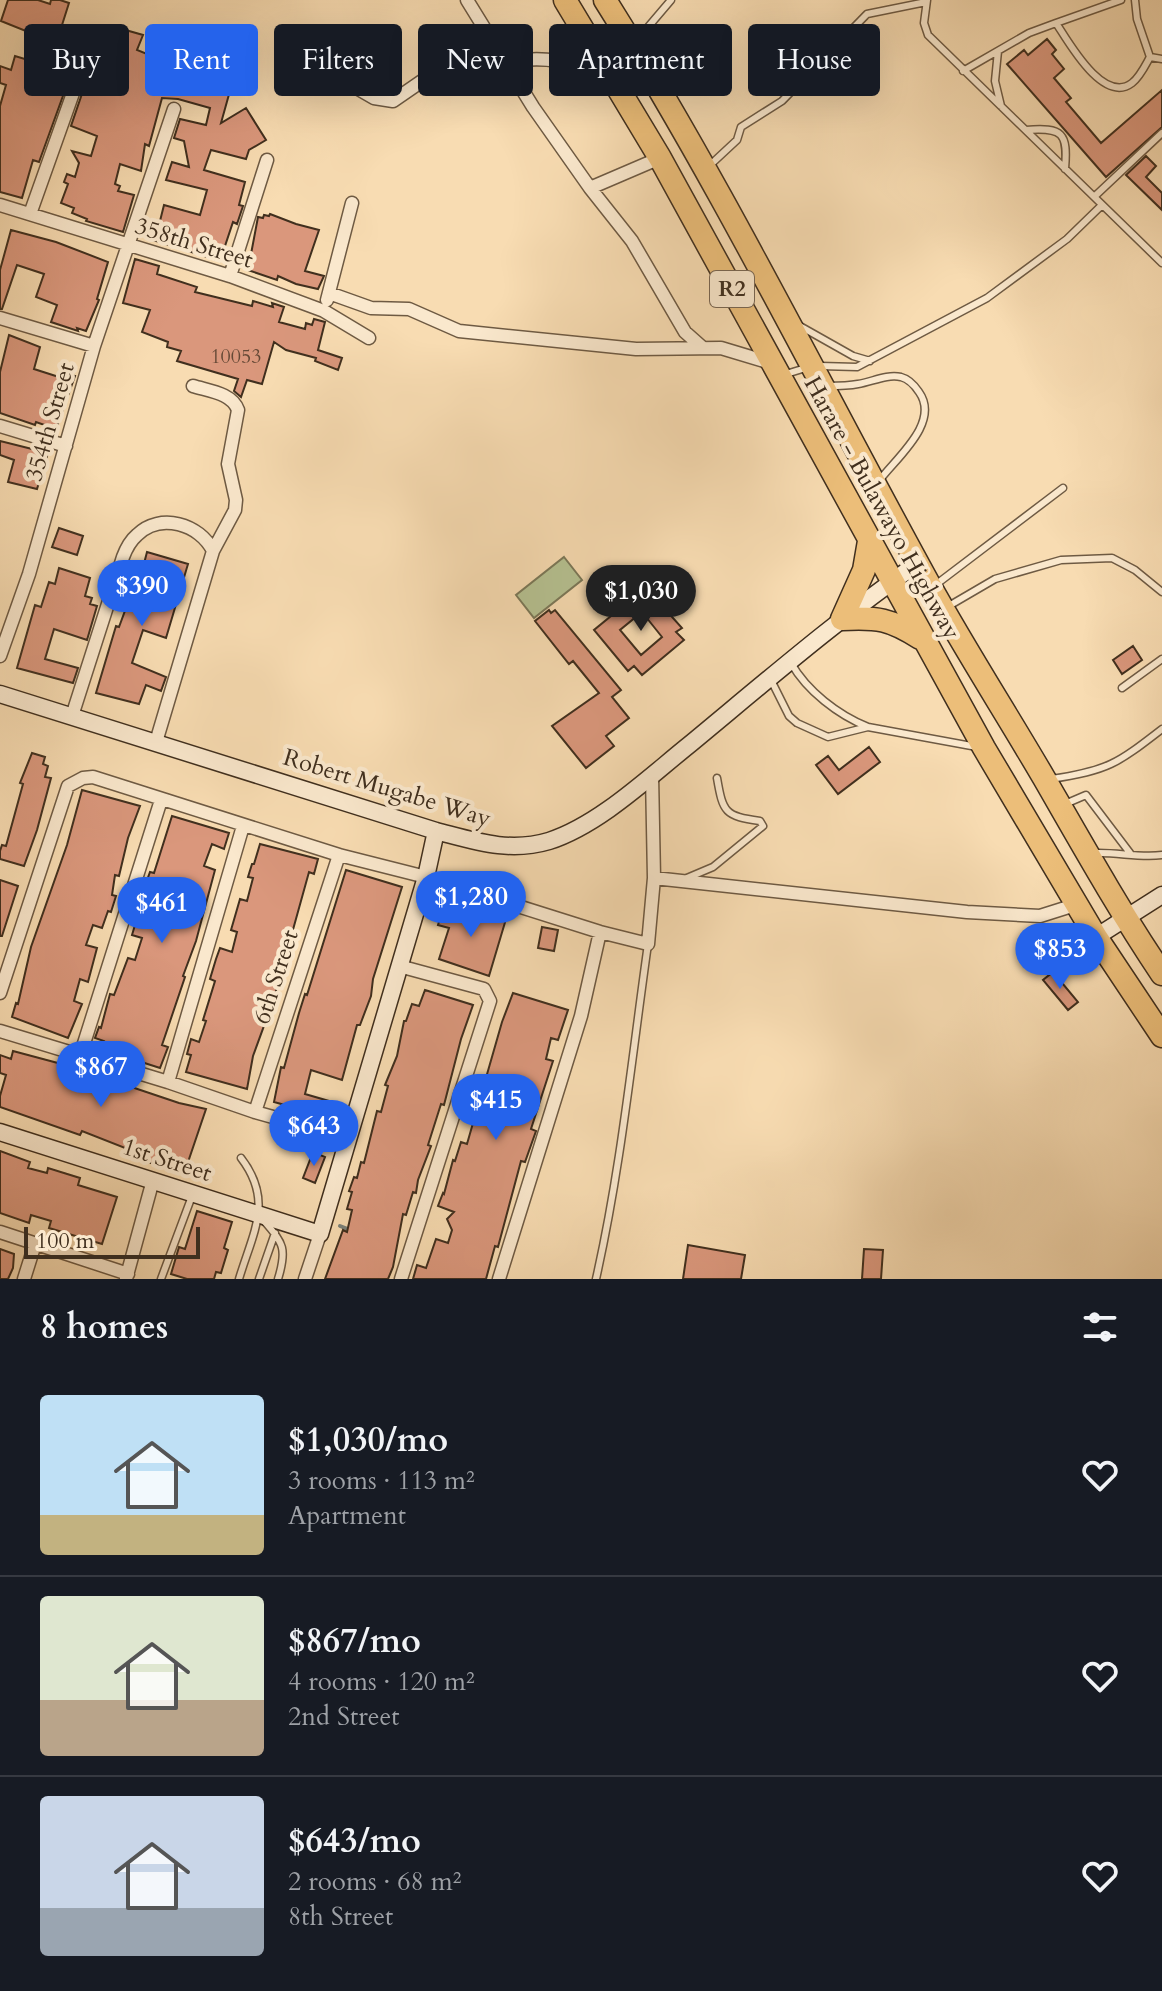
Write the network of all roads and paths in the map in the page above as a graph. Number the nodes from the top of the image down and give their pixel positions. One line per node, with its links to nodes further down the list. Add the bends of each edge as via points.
1 (467, 0): 9 (street)
2 (565, 0): 10 (highway, Harare - Bulawayo Highway / R2)
3 (605, 0): 11 (highway, Harare - Bulawayo Highway / R2)
4 (671, 0): 12 (lane)
5 (1121, 0): 8 (lane)
6 (1135, 0): 14 (lane)
7 (926, 1): 16 (lane, via 928,35); 29 (lane, via 867,14 782,101 741,127 728,151)
8 (1056, 23): 13 (lane); 14 (lane, via 1086,67 1107,85 1128,86)
9 (481, 24)
10 (580, 24)
11 (620, 24)
12 (650, 24)
13 (998, 50): 16 (lane); 23 (lane, via 995,81)
14 (1150, 57): 15 (lane)
15 (1162, 59)
16 (963, 71): 23 (lane)
17 (72, 96): 36 (street)
18 (371, 96): 19 (street, via 393,101)
19 (400, 96)
20 (528, 96): 31 (street)
21 (623, 96): 27 (highway, Harare - Bulawayo Highway / R2)
22 (662, 96): 29 (highway, Harare - Bulawayo Highway / R2)
23 (1001, 106): 25 (lane)
24 (174, 109): 37 (street, 354th Street)
25 (1025, 130): 30 (lane); 30 (lane, via 1051,130 1064,137)
26 (1162, 133): 32 (lane)
27 (660, 158): 31 (street); 49 (highway, Harare - Bulawayo Highway / R2)
28 (267, 160): 39 (street)
29 (705, 169): 43 (highway, Harare - Bulawayo Highway / R2)
30 (1065, 169): 32 (lane)
31 (590, 188): 46 (street, via 632,241 685,332)
32 (1094, 197): 35 (lane)
33 (352, 203): 40 (street)
34 (0, 205): 36 (street, 358th Street)
35 (1102, 205): 38 (lane); 47 (lane, via 1016,279)
36 (30, 214): 37 (street, 358th Street)
37 (129, 246): 39 (street, 358th Street); 45 (street, 354th Street)
38 (1162, 263)
39 (230, 276): 41 (street, 358th Street)
40 (329, 293): 41 (street); 46 (street, via 371,308 409,309 459,331 636,349)
41 (324, 311): 44 (street, 358th Street)
42 (0, 318): 45 (street)
43 (787, 319): 47 (lane); 48 (highway, Harare - Bulawayo Highway / R2)
44 (369, 338)
45 (94, 346): 53 (street, 354th Street)
46 (703, 348): 49 (street, via 721,348)
47 (870, 361): 48 (lane, via 847,369)
48 (814, 366): 49 (lane); 51 (highway, Harare - Bulawayo Highway / R2)
49 (777, 370): 56 (highway, Harare - Bulawayo Highway / R2)
50 (193, 386): 57 (street, via 228,397 238,410 228,464 235,510)
51 (824, 386): 54 (highway, Harare - Bulawayo Highway / R2); 54 (lane, via 902,377 923,398 926,412 920,428)
52 (0, 426): 53 (street)
53 (66, 446): 65 (street, 354th Street)
54 (877, 484): 58 (highway, Harare - Bulawayo Highway / R2)
55 (1063, 488): 60 (lane)
56 (869, 541): 59 (highway, Harare - Bulawayo Highway / R2); 63 (highway, via 864,570)
57 (213, 551): 71 (street, via 203,536 185,525 161,525 133,539); 74 (street)
58 (918, 563): 59 (street, Robert Mugabe Way); 60 (highway, Harare - Bulawayo Highway / R2)
59 (891, 582): 63 (street, Robert Mugabe Way); 64 (highway, Harare - Bulawayo Highway / R2)
60 (931, 588): 62 (highway, Harare - Bulawayo Highway / R2)
61 (1162, 592): 62 (lane, via 1112,558 1061,560 995,579)
62 (944, 608): 78 (highway, Harare - Bulawayo Highway / R2)
63 (842, 619): 64 (highway, via 882,618); 67 (street, Robert Mugabe Way)
64 (925, 642): 75 (highway, Harare - Bulawayo Highway / R2)
65 (0, 656)
66 (1162, 659): 69 (lane)
67 (790, 663): 68 (street, Robert Mugabe Way); 72 (lane, via 805,685)
68 (770, 678): 72 (lane, via 797,723 828,737); 76 (street, Robert Mugabe Way)
69 (1122, 688)
70 (0, 694): 71 (street, Robert Mugabe Way)
71 (72, 716): 74 (street, Robert Mugabe Way)
72 (868, 727): 75 (lane)
73 (1162, 729): 78 (lane, via 1115,764 1094,773)
74 (156, 742): 82 (street, Robert Mugabe Way)
75 (984, 748): 91 (highway, Harare - Bulawayo Highway / R2)
76 (652, 775): 82 (street, Robert Mugabe Way, via 572,832 548,841 496,847); 88 (street)
77 (717, 778): 89 (lane, via 728,812 763,826 713,867)
78 (1045, 780): 80 (highway, Harare - Bulawayo Highway / R2)
79 (161, 800): 81 (street); 99 (street, via 93,777 68,786); 102 (street)
80 (1059, 807): 83 (lane, via 1086,795); 84 (highway, Harare - Bulawayo Highway / R2)
81 (243, 826): 85 (street); 103 (street)
82 (436, 831): 87 (street)
83 (1130, 853): 84 (lane); 86 (lane)
84 (1085, 854): 92 (highway, Harare - Bulawayo Highway / R2)
85 (339, 855): 87 (street); 104 (street, 6th Street)
86 (1162, 855)
87 (426, 877): 93 (street); 97 (street)
88 (654, 878): 89 (street); 95 (street)
89 (681, 882): 91 (street, via 967,912 1040,916)
90 (1162, 895): 92 (street)
91 (1078, 904): 94 (highway, Harare - Bulawayo Highway / R2)
92 (1125, 919): 94 (street); 98 (highway, Harare - Bulawayo Highway / R2)
93 (600, 932): 95 (street); 123 (street, via 581,1016)
94 (1096, 937): 96 (lane); 101 (highway, Harare - Bulawayo Highway / R2)
95 (648, 944): 124 (lane, via 633,1068)
96 (1051, 952)
97 (399, 966): 106 (street); 122 (street, via 484,989 490,1001)
98 (1162, 974)
99 (0, 993)
100 (0, 1031): 102 (street)
101 (1162, 1036)
102 (80, 1056): 103 (street)
103 (168, 1082): 104 (street)
104 (255, 1112): 106 (street)
105 (0, 1132): 108 (street, 1st Street)
106 (348, 1138): 113 (street)
107 (241, 1158): 110 (lane, via 258,1187)
108 (153, 1180): 109 (street, 1st Street); 115 (street)
109 (194, 1193): 110 (street, 1st Street); 117 (lane)
110 (259, 1215): 112 (lane); 113 (street, 1st Street); 118 (lane)
111 (0, 1232): 114 (street)
112 (275, 1233): 119 (lane); 120 (lane, via 284,1253)
113 (320, 1234): 121 (street)
114 (35, 1244): 115 (street); 116 (street)
115 (127, 1276)
116 (24, 1279)
117 (161, 1279)
118 (239, 1279)
119 (259, 1279)
120 (278, 1279)
121 (305, 1279)
122 (401, 1279)
123 (499, 1279)
124 (596, 1279)

